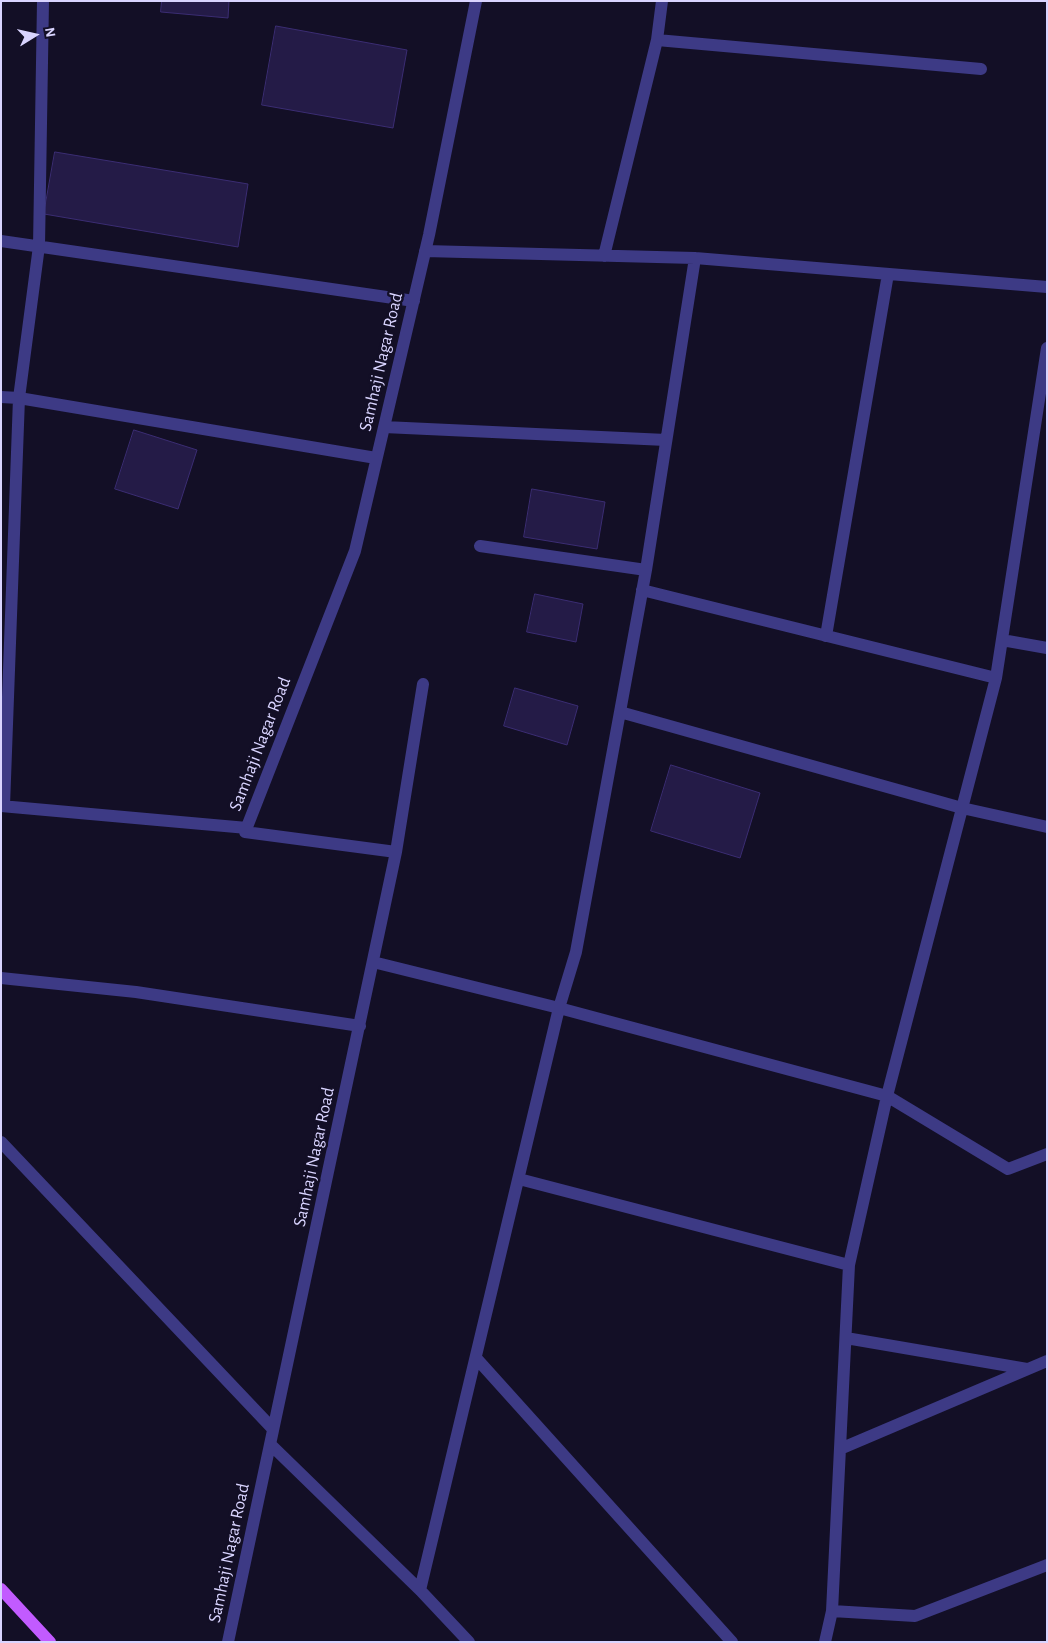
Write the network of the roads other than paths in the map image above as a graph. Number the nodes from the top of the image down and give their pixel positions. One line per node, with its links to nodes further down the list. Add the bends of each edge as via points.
1 (42, 1): 7 (street)
2 (476, 1): 8 (street, Samhaji Nagar Road)
3 (662, 1): 4 (street)
4 (657, 40): 5 (street); 9 (street)
5 (981, 69)
6 (1, 241): 7 (street)
7 (39, 246): 13 (street); 16 (street)
8 (425, 252): 9 (street); 13 (street, Samhaji Nagar Road)
9 (604, 256): 10 (street)
10 (695, 258): 11 (street); 18 (street)
11 (888, 274): 12 (street); 23 (street)
12 (1047, 287)
13 (414, 301): 17 (street, Samhaji Nagar Road)
14 (1047, 348): 24 (street)
15 (1, 397): 16 (street)
16 (19, 398): 19 (street); 29 (street)
17 (384, 427): 18 (street); 19 (street, Samhaji Nagar Road)
18 (666, 440): 21 (street)
19 (376, 458): 32 (street, Samhaji Nagar Road, via 355,551)
20 (480, 546): 21 (street)
21 (646, 570): 22 (street)
22 (642, 590): 23 (street); 28 (street)
23 (826, 636): 26 (street)
24 (1002, 640): 25 (street); 26 (street)
25 (1047, 648)
26 (996, 678): 30 (street)
27 (423, 684): 33 (street)
28 (620, 712): 30 (street); 36 (street, via 576,952)
29 (2, 806): 32 (street)
30 (962, 808): 31 (street); 38 (street)
31 (1047, 827)
32 (246, 828): 33 (street, Samhaji Nagar Road, via 245,832)
33 (396, 852): 34 (street, Samhaji Nagar Road)
34 (373, 962): 36 (street); 37 (street, Samhaji Nagar Road)
35 (1, 978): 37 (street, via 136,992)
36 (559, 1008): 38 (street); 41 (street)
37 (360, 1026): 47 (street, Samhaji Nagar Road)
38 (887, 1096): 40 (street, via 1008,1170); 42 (street)
39 (1, 1142): 47 (street)
40 (1047, 1154)
41 (519, 1179): 42 (street); 44 (street)
42 (850, 1266): 43 (street)
43 (846, 1338): 46 (street); 49 (street)
44 (477, 1359): 52 (street); 57 (street)
45 (1047, 1361): 46 (street)
46 (1027, 1369): 49 (street)
47 (273, 1429): 48 (street, Samhaji Nagar Road)
48 (270, 1444): 52 (street); 55 (street, Samhaji Nagar Road)
49 (840, 1449): 53 (street)
50 (1047, 1565): 53 (street, via 915,1616)
51 (1, 1588): 54 (main road)
52 (420, 1590): 56 (street)
53 (832, 1611): 58 (street)
54 (50, 1642)
55 (228, 1642)
56 (469, 1642)
57 (732, 1642)
58 (825, 1642)

